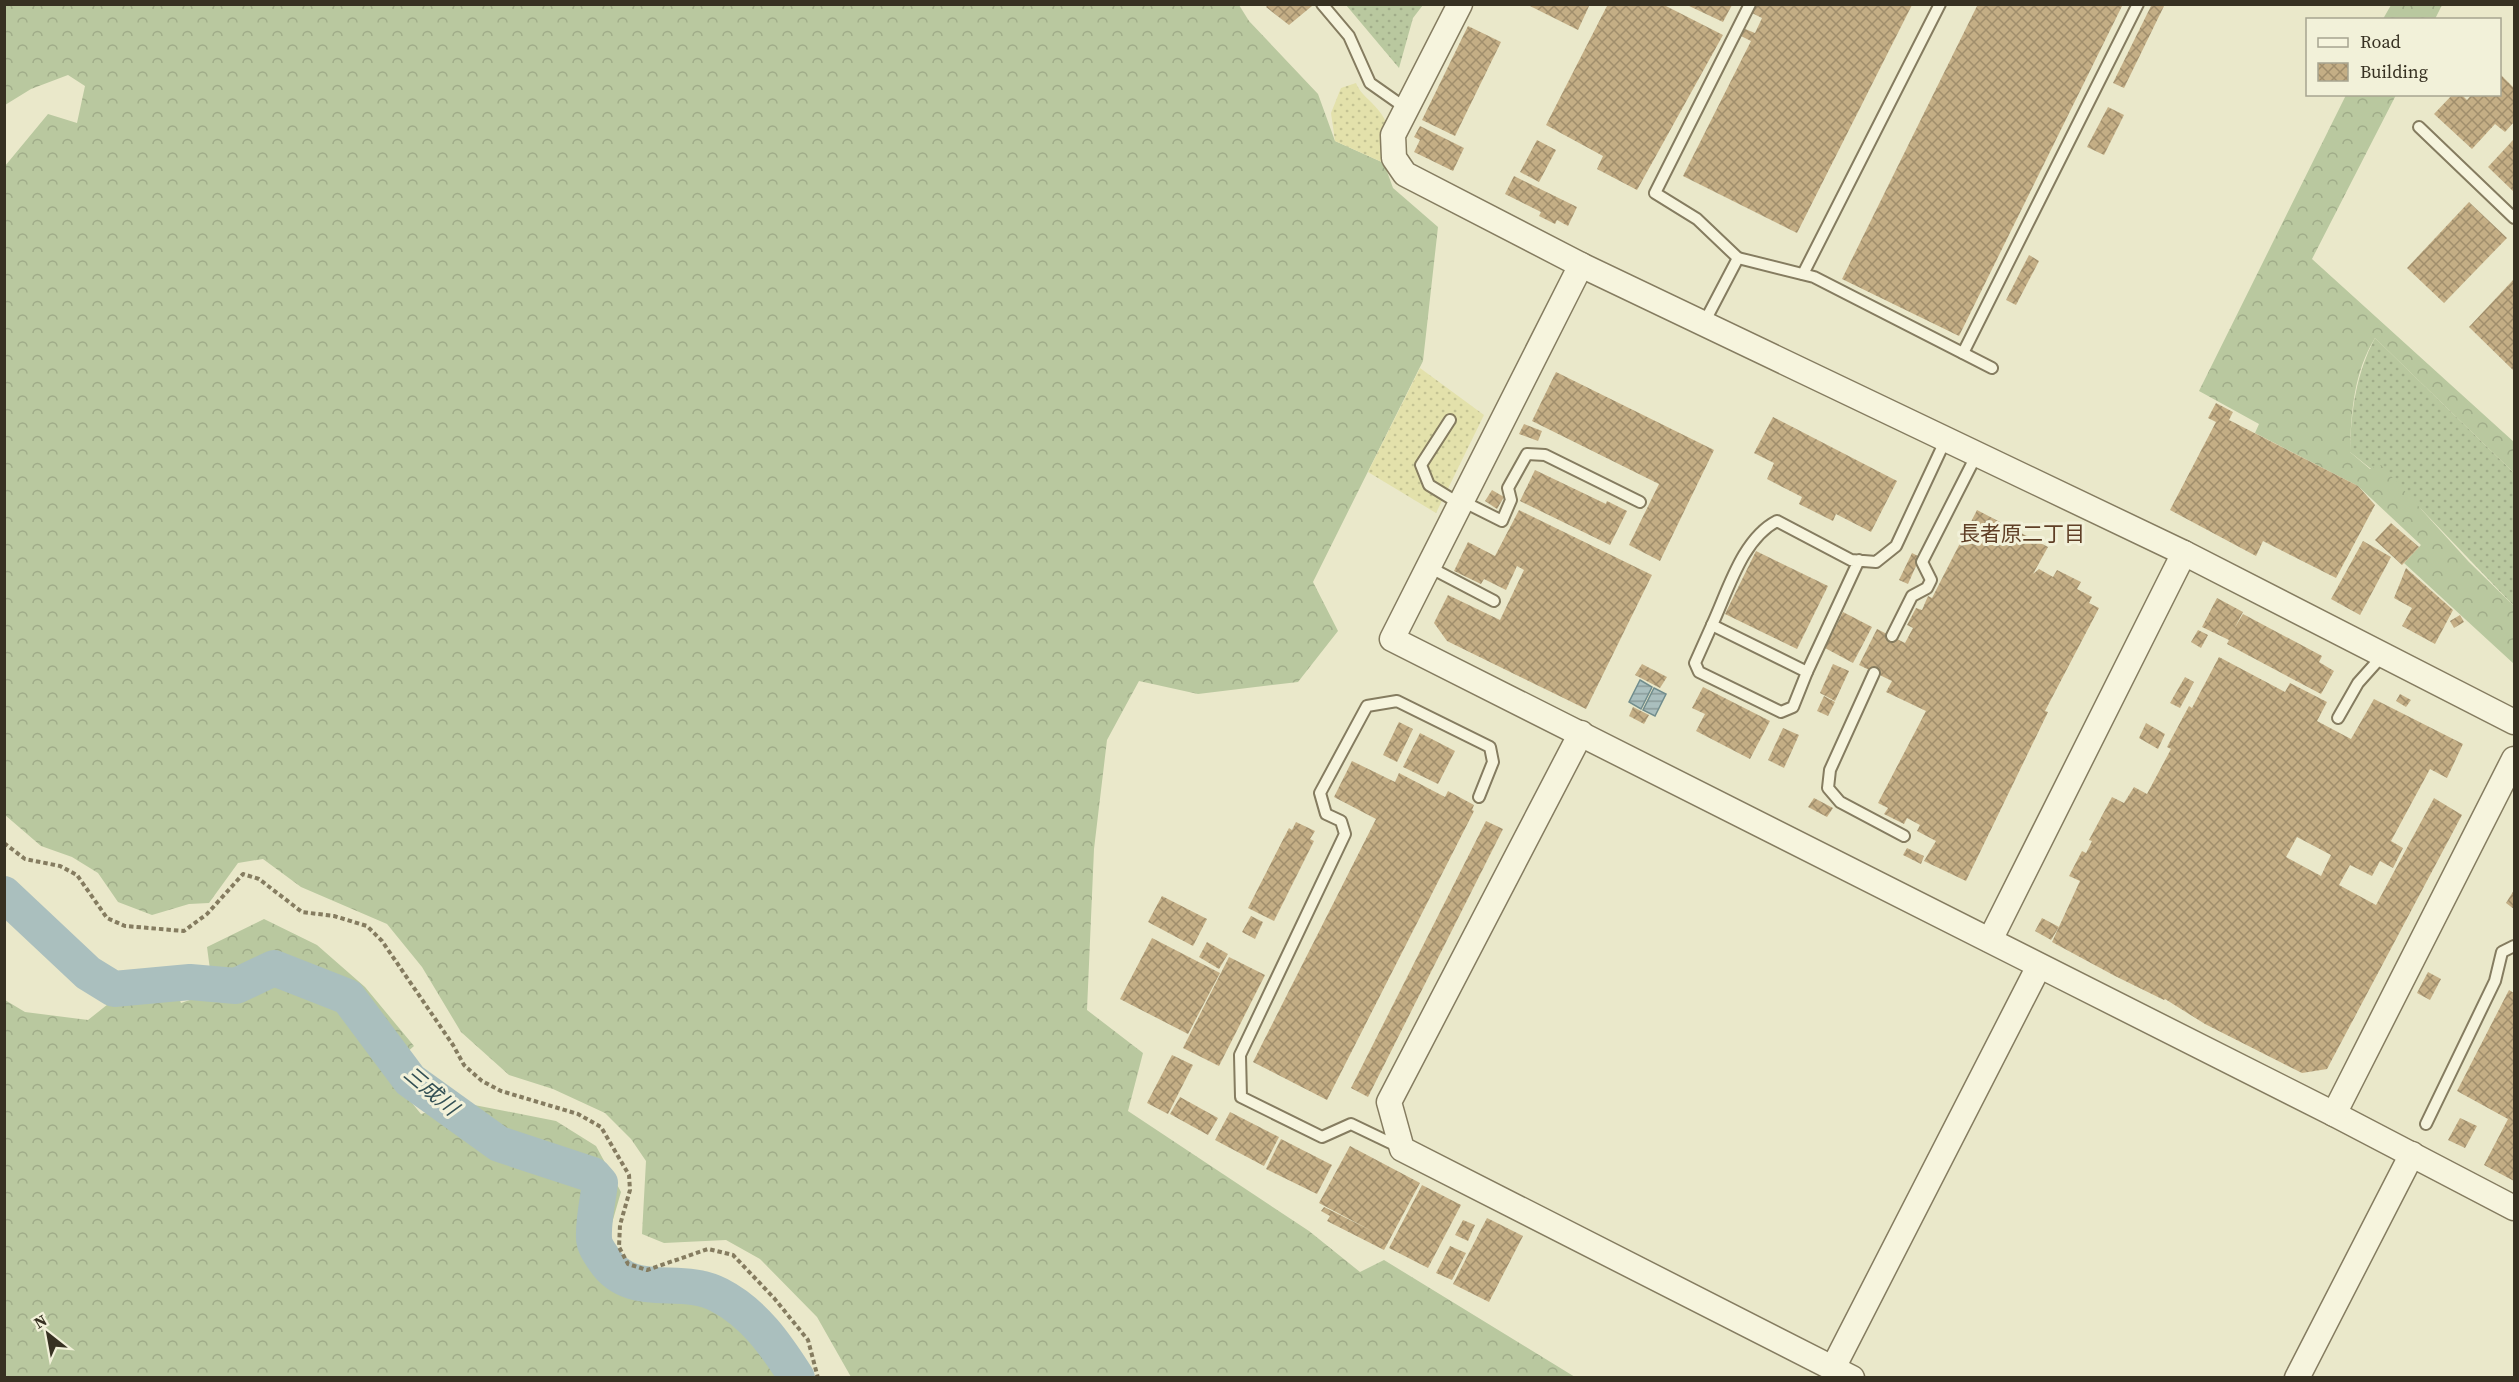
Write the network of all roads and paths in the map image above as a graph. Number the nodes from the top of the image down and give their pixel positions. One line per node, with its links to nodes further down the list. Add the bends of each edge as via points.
1 (1322, 4): 6 (lane, via 1349,36 1370,83)
2 (1460, 4): 6 (street)
3 (1750, 4): 9 (lane, via 1655,193 1697,219)
4 (1940, 4): 11 (lane)
5 (2138, 4): 13 (lane)
6 (1407, 109): 10 (street, via 1394,135 1394,158 1405,174)
7 (2419, 127): 8 (lane)
8 (2514, 218)
9 (1738, 258): 11 (lane); 12 (lane)
10 (1581, 265): 12 (street); 18 (street)
11 (1803, 274): 13 (lane)
12 (1704, 323): 16 (street)
13 (1963, 353): 14 (lane)
14 (1992, 368)
15 (1450, 420): 18 (lane, via 1421,465 1430,484)
16 (1946, 439): 17 (street); 21 (lane, via 1896,546 1876,562)
17 (1977, 454): 20 (street); 25 (lane, via 1922,562 1931,580 1927,588 1912,596)
18 (1461, 502): 19 (lane, via 1502,521 1511,500 1508,488 1527,454 1545,454); 22 (street)
19 (1640, 502)
20 (2184, 552): 26 (street); 36 (street)
21 (1859, 560): 24 (lane, via 1851,560 1777,521 1764,528 1749,547); 27 (lane)
22 (1429, 567): 23 (lane); 31 (street, via 1392,639)
23 (1494, 601)
24 (1712, 625): 27 (lane); 27 (lane, via 1695,663 1699,672 1781,712 1793,707)
25 (1892, 636)
26 (2383, 655): 29 (lane, via 2358,683); 30 (street)
27 (1808, 672)
28 (1874, 673): 34 (lane, via 1830,770 1828,788 1839,802)
29 (2338, 718)
30 (2514, 722)
31 (1581, 733): 36 (street); 41 (street, via 1389,1102)
32 (2514, 763): 39 (street)
33 (1479, 797): 41 (lane, via 1493,762 1490,747 1397,701 1367,706 1320,793 1326,814 1341,821 1345,834 1240,1055 1241,1097 1322,1137 1351,1124)
34 (1904, 836)
35 (4, 843): 45 (path, via 25,859 60,866 77,875 107,918 125,926 184,931 207,914 243,874 259,879 302,912 367,926 464,1065 482,1081 501,1091 578,1114 601,1126 629,1175 630,1190 620,1225 619,1247 628,1264 647,1270 708,1249 732,1255 808,1340)
36 (1990, 940): 38 (street)
37 (2514, 945): 40 (lane, via 2502,952 2495,981)
38 (2039, 966): 39 (street); 44 (street)
39 (2334, 1114): 42 (street)
40 (2426, 1124)
41 (1402, 1149): 44 (street)
42 (2412, 1154): 43 (street); 46 (street)
43 (2514, 1208)
44 (1842, 1373)
45 (818, 1377)
46 (2297, 1377)

